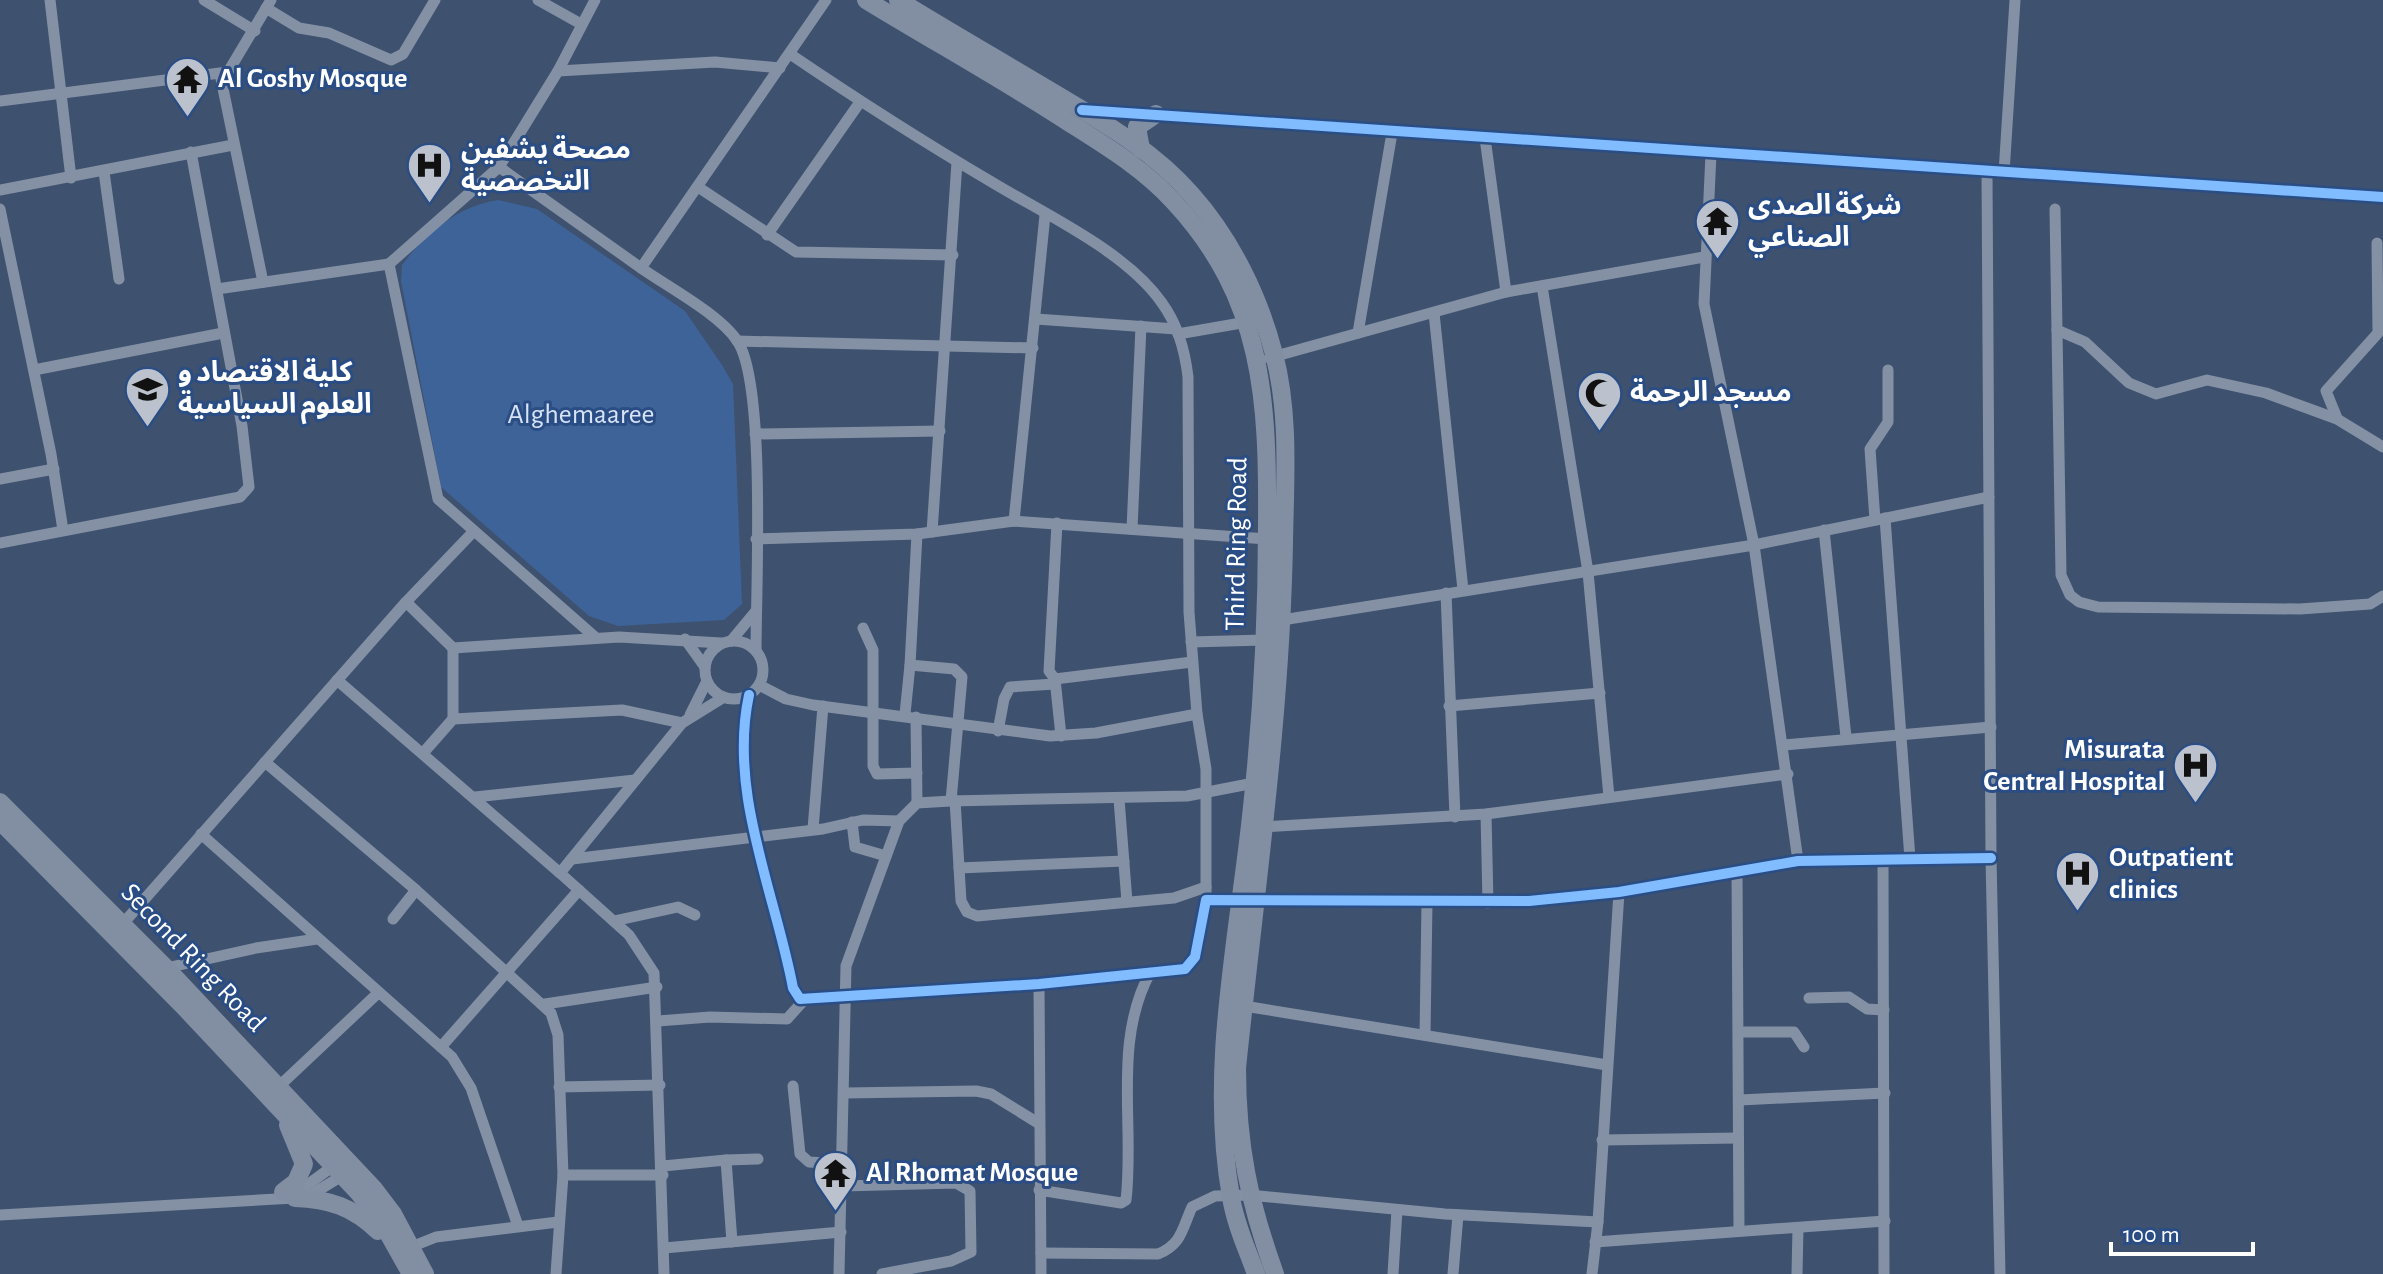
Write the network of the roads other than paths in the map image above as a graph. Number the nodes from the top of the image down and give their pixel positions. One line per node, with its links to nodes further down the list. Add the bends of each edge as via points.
1 (50, 0): 19 (street)
2 (204, 0): 14 (street)
3 (435, 0): 11 (street, via 403,54 391,60 329,33 299,28)
4 (538, 0): 13 (street)
5 (595, 0): 13 (street)
6 (866, 0): 57 (main road, Third Ring Road, via 1144,173 1201,234 1233,286)
7 (898, 0): 12 (main road, Third Ring Road)
8 (912, 0): 12 (main road)
9 (2015, 0): 34 (street)
10 (827, 1): 15 (street)
11 (269, 4): 14 (street)
12 (925, 17): 22 (main road, Third Ring Road)
13 (581, 24): 17 (street)
14 (255, 31): 18 (street, via 233,67)
15 (790, 54): 16 (street); 21 (street)
16 (780, 68): 17 (street, via 715,62); 36 (street)
17 (558, 71): 31 (street)
18 (220, 74): 19 (street); 26 (street)
19 (63, 95): 20 (street); 35 (street)
20 (0, 101)
21 (860, 102): 30 (street); 42 (street)
22 (1082, 110): 23 (street); 27 (main road, Third Ring Road)
23 (1156, 114): 24 (street); 27 (main road, via 1137,127)
24 (1392, 133): 25 (street); 62 (street)
25 (1485, 138): 29 (street); 54 (street)
26 (233, 145): 28 (street); 51 (street)
27 (1141, 149): 66 (main road, Third Ring Road, via 1189,192 1219,231 1251,287)
28 (191, 152): 32 (street); 53 (street)
29 (1711, 154): 33 (street); 45 (street)
30 (957, 162): 41 (street); 44 (street)
31 (499, 167): 46 (street); 47 (street)
32 (104, 172): 35 (street); 50 (street)
33 (1987, 173): 34 (street); 75 (street)
34 (2004, 173): 38 (street)
35 (71, 178): 37 (street)
36 (698, 187): 42 (street); 47 (street)
37 (0, 190)
38 (2383, 197)
39 (0, 209): 48 (street)
40 (2055, 209): 59 (street)
41 (1045, 215): 56 (street); 60 (street, via 1130,269 1162,303)
42 (767, 235): 44 (street, via 810,254)
43 (2377, 243): 69 (street, via 2378,333 2326,391)
44 (953, 255): 64 (street)
45 (1704, 257): 52 (street); 89 (street, via 1711,351)
46 (389, 264): 51 (street); 82 (street, via 438,499)
47 (641, 268): 63 (street)
48 (15, 273): 49 (street); 67 (street)
49 (0, 275)
50 (119, 279)
51 (263, 282): 53 (street)
52 (1542, 286): 54 (street); 90 (street)
53 (217, 289): 61 (street)
54 (1506, 292): 55 (street)
55 (1434, 313): 62 (street); 91 (street)
56 (1036, 319): 58 (street); 65 (street)
57 (1247, 322): 60 (street); 66 (main road, Third Ring Road)
58 (1141, 326): 60 (street); 79 (street)
59 (2057, 330): 69 (street, via 2085,342 2129,383 2156,394 2207,380 2266,393); 93 (street, via 2061,575 2070,595 2087,605 2150,609 2300,609 2370,604)
60 (1177, 332): 85 (street, via 1188,377)
61 (223, 333): 67 (street); 80 (street, via 242,426 247,491 240,497)
62 (1358, 333): 66 (street)
63 (737, 341): 64 (street); 71 (street, via 748,370)
64 (947, 344): 65 (street); 70 (street)
65 (1033, 348): 77 (street)
66 (1267, 358): 87 (main road, Third Ring Road); 96 (main road, Third Ring Road, via 1285,469)
67 (34, 370): 73 (street)
68 (1888, 370): 76 (street, via 1888,422 1870,449)
69 (2337, 419): 72 (street)
70 (940, 431): 71 (street); 83 (street)
71 (755, 434): 86 (street)
72 (2383, 447)
73 (54, 469): 74 (street); 80 (street)
74 (0, 479)
75 (1989, 497): 76 (street); 124 (street)
76 (1880, 519): 81 (street); 126 (street)
77 (1014, 521): 78 (street); 83 (street)
78 (1057, 523): 79 (street); 110 (street, via 1049,643 1049,671)
79 (1132, 529): 85 (street)
80 (63, 530): 88 (street)
81 (1824, 530): 89 (street); 128 (street)
82 (474, 531): 94 (street); 98 (street)
83 (932, 532): 84 (street)
84 (917, 534): 86 (street); 106 (street)
85 (1190, 535): 87 (street); 102 (street)
86 (756, 539): 95 (street)
87 (1267, 539): 100 (main road, Third Ring Road)
88 (0, 543)
89 (1754, 545): 90 (street); 129 (street)
90 (1588, 572): 91 (street); 112 (street)
91 (1463, 590): 92 (street)
92 (1446, 593): 96 (street); 116 (street)
93 (2383, 596)
94 (406, 602): 103 (street); 108 (street)
95 (756, 610): 101 (street); 104 (street)
96 (1282, 620): 148 (main road, Third Ring Road)
97 (863, 628): 117 (street, via 873,650)
98 (596, 638): 99 (street); 103 (street)
99 (685, 639): 101 (street); 107 (street)
100 (1264, 640): 102 (street); 135 (main road, Third Ring Road)
101 (726, 642): 104 (street, via 741,641); 107 (street, via 708,657)
102 (1191, 642): 105 (street)
103 (453, 648): 120 (street)
104 (756, 651): 111 (street, via 763,667)
105 (1192, 662): 110 (street); 118 (street)
106 (910, 665): 119 (street); 123 (street, via 960,672)
107 (705, 667): 109 (street)
108 (337, 680): 130 (street); 131 (street)
109 (707, 681): 114 (street); 121 (street)
110 (1055, 681): 125 (street, via 1010,687); 127 (street)
111 (759, 685): 113 (street); 115 (street, via 786,699)
112 (1600, 693): 116 (street); 138 (street)
113 (749, 695): 114 (street); 122 (street)
114 (728, 698): 121 (street); 122 (street)
115 (823, 706): 117 (street); 149 (street)
116 (1449, 706): 144 (street)
117 (870, 710): 119 (street); 132 (street, via 875,771)
118 (1197, 714): 127 (street); 136 (street)
119 (911, 716): 123 (street); 132 (street)
120 (453, 719): 121 (street, via 622,710); 130 (street)
121 (685, 721): 134 (street)
122 (743, 722): 151 (street)
123 (960, 724): 125 (street); 140 (street)
124 (1991, 727): 126 (street); 153 (street)
125 (998, 731): 127 (street)
126 (1904, 733): 128 (street); 155 (street)
127 (1061, 736)
128 (1846, 737): 129 (street)
129 (1784, 745): 133 (street)
130 (424, 752): 137 (street)
131 (265, 762): 150 (street); 162 (street)
132 (917, 773): 142 (street)
133 (1788, 774): 138 (street); 158 (street)
134 (635, 780): 137 (street); 154 (street)
135 (1254, 783): 136 (street); 166 (main road, Third Ring Road)
136 (1205, 792): 139 (street); 165 (street)
137 (475, 797): 161 (street)
138 (1609, 797): 143 (street)
139 (1119, 799): 140 (street); 157 (street)
140 (953, 800): 142 (street); 159 (street)
141 (0, 802): 173 (main road, Second Ring Road)
142 (917, 803): 146 (street)
143 (1486, 814): 144 (street); 169 (street)
144 (1455, 817): 148 (street)
145 (0, 821): 173 (main road)
146 (899, 821): 147 (street); 152 (street)
147 (852, 822): 149 (street); 152 (street, via 855,847)
148 (1263, 827): 166 (main road, Third Ring Road)
149 (813, 829): 151 (street)
150 (201, 834): 173 (street); 174 (street)
151 (755, 835): 154 (street); 183 (street, via 793,988)
152 (886, 856): 181 (street, via 846,966)
153 (1991, 858): 155 (street); 244 (street)
154 (572, 859): 161 (street)
155 (1910, 859): 156 (street)
156 (1883, 860): 158 (street); 186 (street)
157 (1124, 861): 159 (street); 167 (street)
158 (1798, 861): 160 (street)
159 (959, 868): 167 (street, via 961,901 977,916)
160 (1737, 871): 164 (street); 188 (street)
161 (560, 873): 163 (street)
162 (416, 890): 171 (street); 177 (street)
163 (579, 890): 172 (street); 177 (street)
164 (1619, 892): 169 (street); 192 (street)
165 (1206, 894): 166 (street); 167 (street); 176 (street, via 1191,964)
166 (1248, 901): 168 (street); 185 (main road, Third Ring Road); 213 (main road, Third Ring Road, via 1222,1086)
167 (1127, 902)
168 (1427, 902): 169 (street); 189 (street)
169 (1488, 903)
170 (695, 915): 172 (street, via 678,907)
171 (393, 919)
172 (614, 921): 179 (street, via 646,958)
173 (118, 929): 175 (main road, Second Ring Road); 196 (main road)
174 (317, 939): 175 (street); 180 (street)
175 (166, 968): 196 (main road, Second Ring Road)
176 (1151, 971): 178 (street); 211 (street, via 1132,1014 1128,1044 1126,1200)
177 (506, 973): 184 (street); 190 (street)
178 (1039, 984): 181 (street); 201 (street)
179 (657, 987): 184 (street); 187 (street)
180 (377, 994): 190 (street); 196 (street)
181 (844, 998): 183 (street); 197 (street)
182 (1809, 998): 186 (street, via 1849,997 1867,1009)
183 (805, 999): 187 (street, via 787,1019)
184 (545, 1004): 195 (street, via 556,1023)
185 (1244, 1006): 189 (street); 213 (main road, Third Ring Road, via 1237,1110)
186 (1884, 1010): 198 (street)
187 (658, 1021): 193 (street)
188 (1739, 1032): 191 (street, via 1794,1032); 199 (street)
189 (1425, 1035): 192 (street)
190 (441, 1047): 220 (street, via 471,1088)
191 (1804, 1047)
192 (1607, 1065): 203 (street)
193 (660, 1085): 195 (street); 208 (street)
194 (793, 1086): 206 (street, via 800,1154 809,1162)
195 (559, 1087): 209 (street)
196 (273, 1092): 200 (main road); 207 (main road, Second Ring Road)
197 (845, 1093): 201 (street, via 976,1091 991,1094); 206 (street)
198 (1885, 1093): 199 (street); 217 (street)
199 (1740, 1100): 202 (street)
200 (284, 1115): 207 (main road); 212 (main road, via 304,1164)
201 (1038, 1123): 211 (street)
202 (1738, 1138): 203 (street); 222 (street)
203 (1602, 1140): 219 (street)
204 (758, 1159): 205 (street)
205 (726, 1160): 208 (street); 224 (street)
206 (842, 1164): 210 (street)
207 (343, 1167): 212 (street); 227 (main road)
208 (663, 1170): 209 (street); 226 (street)
209 (563, 1175): 218 (street)
210 (843, 1186): 223 (street); 229 (street, via 964,1186 970,1191 973,1247 964,1257)
211 (1039, 1190): 228 (street)
212 (284, 1196): 215 (street); 227 (main road, via 350,1208)
213 (1240, 1196): 214 (street); 228 (street, via 1201,1199 1174,1247 1158,1254); 237 (main road, Third Ring Road); 238 (main road, Third Ring Road)
214 (1397, 1210): 216 (street); 239 (street)
215 (0, 1215)
216 (1458, 1215): 219 (street); 240 (street)
217 (1885, 1221): 221 (street); 243 (street)
218 (558, 1222): 220 (street); 232 (street)
219 (1598, 1222): 225 (street)
220 (518, 1226): 227 (street, via 436,1237)
221 (1798, 1228): 222 (street); 242 (street)
222 (1739, 1230): 225 (street)
223 (841, 1232): 224 (street); 234 (street)
224 (732, 1242): 226 (street)
225 (1595, 1242): 241 (street)
226 (664, 1248): 233 (street)
227 (406, 1249): 230 (main road); 231 (main road)
228 (1041, 1253): 236 (street)
229 (932, 1268): 235 (street)
230 (411, 1274)
231 (425, 1274)
232 (556, 1274)
233 (664, 1274)
234 (839, 1274)
235 (882, 1274)
236 (1041, 1274)
237 (1256, 1274)
238 (1275, 1274)
239 (1393, 1274)
240 (1453, 1274)
241 (1592, 1274)
242 (1797, 1274)
243 (1884, 1274)
244 (2000, 1274)

